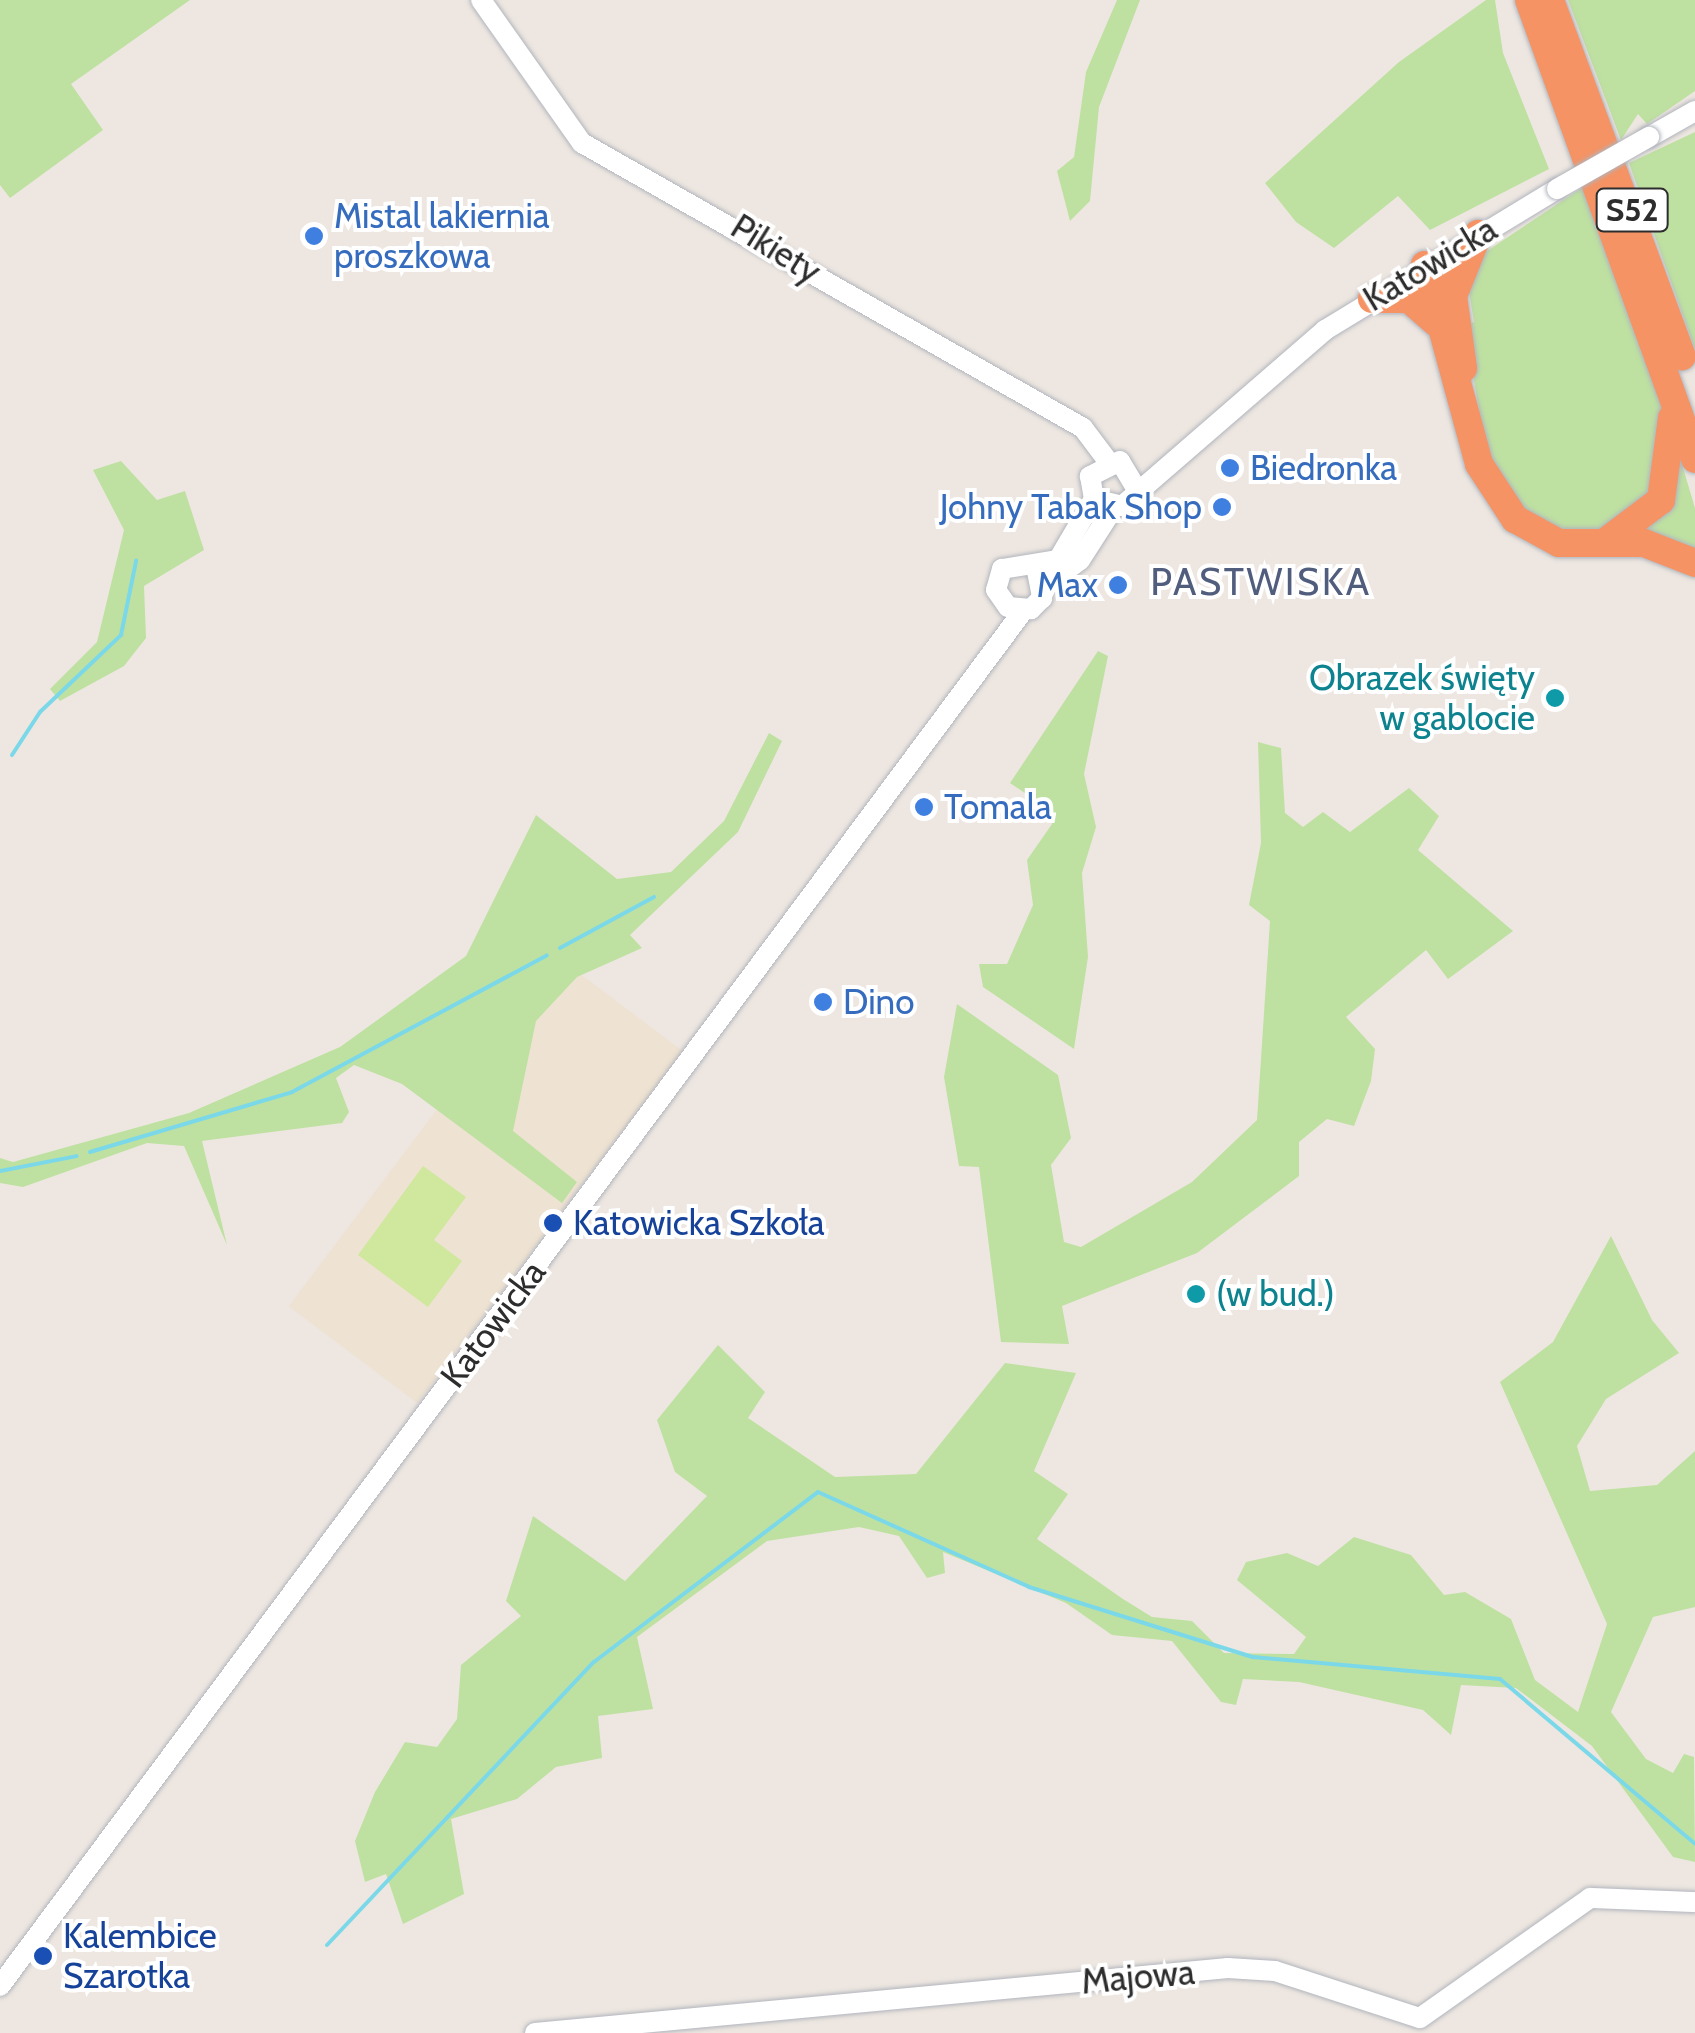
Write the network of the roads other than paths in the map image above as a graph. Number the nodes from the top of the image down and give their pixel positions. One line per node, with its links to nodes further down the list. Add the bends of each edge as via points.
1 (481, 0): 14 (main road, Pikiety, via 582,143 1083,428)
2 (1529, 0): 10 (highway, S52)
3 (1556, 9): 11 (highway, S52)
4 (1695, 111): 5 (main road, Katowicka, bridge)
5 (1478, 234): 6 (main road, Katowicka); 7 (highway, via 1458,266)
6 (1425, 265): 7 (highway); 8 (main road, Katowicka); 9 (highway)
7 (1453, 296): 12 (highway)
8 (1372, 298): 9 (highway, via 1414,301); 15 (main road, Katowicka)
9 (1438, 327): 12 (highway)
10 (1665, 364): 13 (highway, S52); 18 (highway, via 1674,432 1665,491 1638,524)
11 (1695, 396)
12 (1468, 429): 18 (highway, via 1490,486 1515,519 1548,540)
13 (1695, 459)
14 (1107, 460): 15 (main road); 16 (main road, Katowicka, via 1090,476)
15 (1133, 478): 17 (main road, Katowicka)
16 (1094, 498): 17 (main road); 20 (main road, Katowicka, via 1068,550)
17 (1114, 508): 21 (main road, Katowicka, via 1080,560)
18 (1592, 546): 19 (highway, via 1644,543)
19 (1695, 563)
20 (1036, 566): 21 (main road); 22 (main road, Katowicka, via 1015,562 998,575)
21 (1046, 586): 22 (main road, Katowicka)
22 (1016, 609): 24 (main road, Katowicka, via 988,663)
23 (1695, 1902): 25 (main road, Majowa, via 1590,1898 1420,2018 1275,1971 1228,1968)
24 (0, 1986)
25 (535, 2033)

